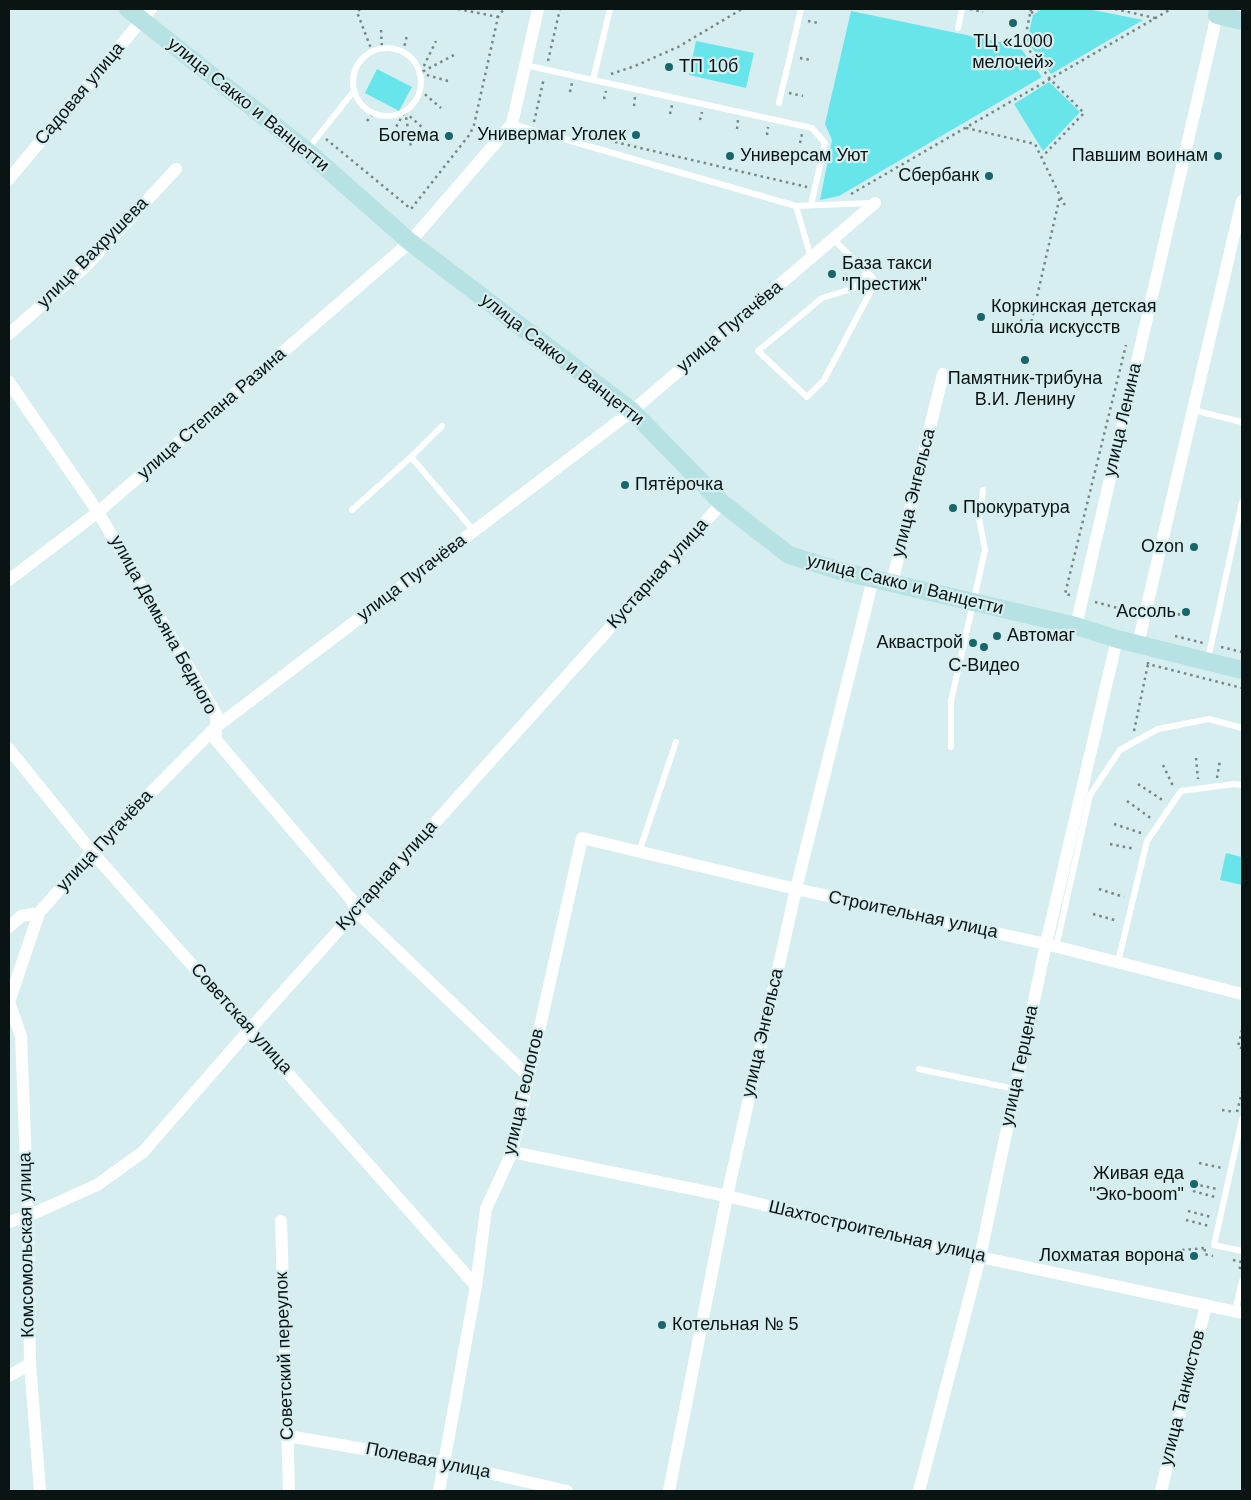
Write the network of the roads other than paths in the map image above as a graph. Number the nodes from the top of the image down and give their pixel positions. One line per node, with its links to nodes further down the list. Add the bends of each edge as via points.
1 (128, 9): 7 (street, улица Сакко и Ванцетти)
2 (538, 9): 10 (street)
3 (610, 9): 11 (lane)
4 (801, 9): 13 (lane)
5 (962, 9): 9 (lane)
6 (1217, 12): 8 (street); 45 (street, улица Ленина)
7 (147, 14): 15 (street, улица Сакко и Ванцетти); 16 (street, Садовая улица)
8 (1242, 21)
9 (958, 28)
10 (525, 65): 11 (lane); 14 (street)
11 (593, 80): 21 (lane, via 812,128 826,143)
12 (354, 92): 12 (lane, via 363,107 373,114 388,117 405,112 418,98 420,73 415,62 403,52 382,48 372,51 356,66); 15 (lane)
13 (779, 103)
14 (512, 124): 22 (lane); 24 (street, улица Степана Разина)
15 (307, 151): 24 (street, улица Сакко и Ванцетти)
16 (13, 164): 18 (street, Садовая улица)
17 (176, 169): 27 (street, улица Вахрушева, via 86,266)
18 (9, 179)
19 (1242, 201): 30 (street)
20 (875, 203): 21 (lane); 23 (street, улица Пугачёва)
21 (811, 205): 22 (lane)
22 (796, 206): 25 (lane)
23 (834, 239): 25 (street, улица Пугачёва); 26 (lane)
24 (410, 242): 31 (street, улица Сакко и Ванцетти); 39 (street, улица Степана Разина)
25 (811, 258): 31 (street, улица Пугачёва)
26 (867, 272): 26 (lane, via 876,281 824,380 807,397 758,351 822,298 855,288)
27 (9, 334)
28 (943, 374): 43 (street, улица Энгельса)
29 (9, 382): 39 (street, улица Демьяна Бедного)
30 (1193, 410): 32 (lane); 47 (street)
31 (632, 411): 37 (street, улица Сакко и Ванцетти); 40 (street, улица Пугачёва)
32 (1242, 422)
33 (442, 426): 34 (lane)
34 (411, 457): 38 (lane); 40 (lane)
35 (983, 490): 44 (lane, via 979,518 985,550)
36 (1242, 502): 48 (lane)
37 (722, 503): 41 (street, улица Сакко и Ванцетти, via 789,555); 62 (street, Кустарная улица)
38 (352, 510)
39 (98, 512): 42 (street, улица Степана Разина); 50 (street, улица Демьяна Бедного, via 216,714)
40 (474, 531): 50 (street, улица Пугачёва)
41 (873, 579): 43 (street, улица Сакко и Ванцетти); 61 (street, улица Энгельса)
42 (9, 580)
43 (892, 583): 44 (street, улица Сакко и Ванцетти)
44 (973, 602): 45 (street, улица Сакко и Ванцетти); 53 (lane, via 951,701)
45 (1076, 626): 46 (street, улица Сакко и Ванцетти)
46 (1117, 639): 47 (street, улица Сакко и Ванцетти); 55 (street, улица Герцена)
47 (1138, 644): 48 (street, улица Сакко и Ванцетти)
48 (1208, 662): 49 (street, улица Сакко и Ванцетти)
49 (1242, 670)
50 (216, 727): 59 (street, улица Пугачёва); 62 (street, улица Демьяна Бедного, via 216,740 351,899)
51 (1242, 728): 57 (lane, via 1209,719 1158,729 1120,750)
52 (676, 742): 60 (lane)
53 (951, 748)
54 (9, 749): 59 (street, Советская улица)
55 (1088, 760): 57 (lane); 65 (street, улица Герцена)
56 (1242, 785): 66 (lane, via 1199,788 1181,791 1178,795 1147,841)
57 (1090, 795): 65 (lane)
58 (582, 838): 60 (street, Строительная улица); 71 (street, улица Геологов)
59 (92, 852): 63 (street, улица Пугачёва); 69 (street, Советская улица)
60 (639, 852): 61 (street, Строительная улица)
61 (796, 889): 65 (street, Строительная улица); 75 (street, улица Энгельса)
62 (356, 910): 69 (street, Кустарная улица); 71 (street, улица Демьяна Бедного)
63 (39, 913): 64 (street, via 21,916); 68 (street, улица Пугачёва)
64 (9, 926)
65 (1051, 945): 66 (street, Строительная улица); 72 (street, улица Герцена)
66 (1118, 962): 67 (street, Строительная улица)
67 (1242, 994)
68 (9, 1002): 76 (street, Комсомольская улица, via 21,1036)
69 (250, 1029): 76 (street, Кустарная улица, via 143,1152 97,1185); 82 (street, Советская улица)
70 (919, 1069): 72 (lane)
71 (528, 1076): 74 (street, улица Геологов)
72 (1015, 1089): 80 (street, улица Герцена)
73 (1242, 1119): 79 (lane, via 1214,1245)
74 (512, 1152): 75 (street, Шахтостроительная улица); 82 (street, улица Геологов, via 486,1209)
75 (727, 1196): 80 (street, Шахтостроительная улица); 93 (street, улица Энгельса)
76 (28, 1216): 78 (street, Кустарная улица); 85 (street, Комсомольская улица)
77 (281, 1221): 87 (street, Советский переулок)
78 (9, 1222)
79 (1242, 1251)
80 (980, 1257): 83 (street, Шахтостроительная улица); 94 (street, улица Герцена)
81 (1242, 1281): 84 (lane)
82 (476, 1286): 88 (street, улица Геологов)
83 (1206, 1305): 84 (street, Шахтостроительная улица); 95 (street, улица Танкистов)
84 (1239, 1313)
85 (30, 1364): 86 (street); 89 (street, Комсомольская улица)
86 (9, 1376)
87 (288, 1436): 88 (street, Полевая улица); 90 (street, Советский переулок)
88 (445, 1462): 91 (street, улица Геологов); 92 (street, Полевая улица)
89 (40, 1491)
90 (289, 1491)
91 (439, 1491)
92 (567, 1491)
93 (669, 1491)
94 (919, 1491)
95 (1160, 1491)

